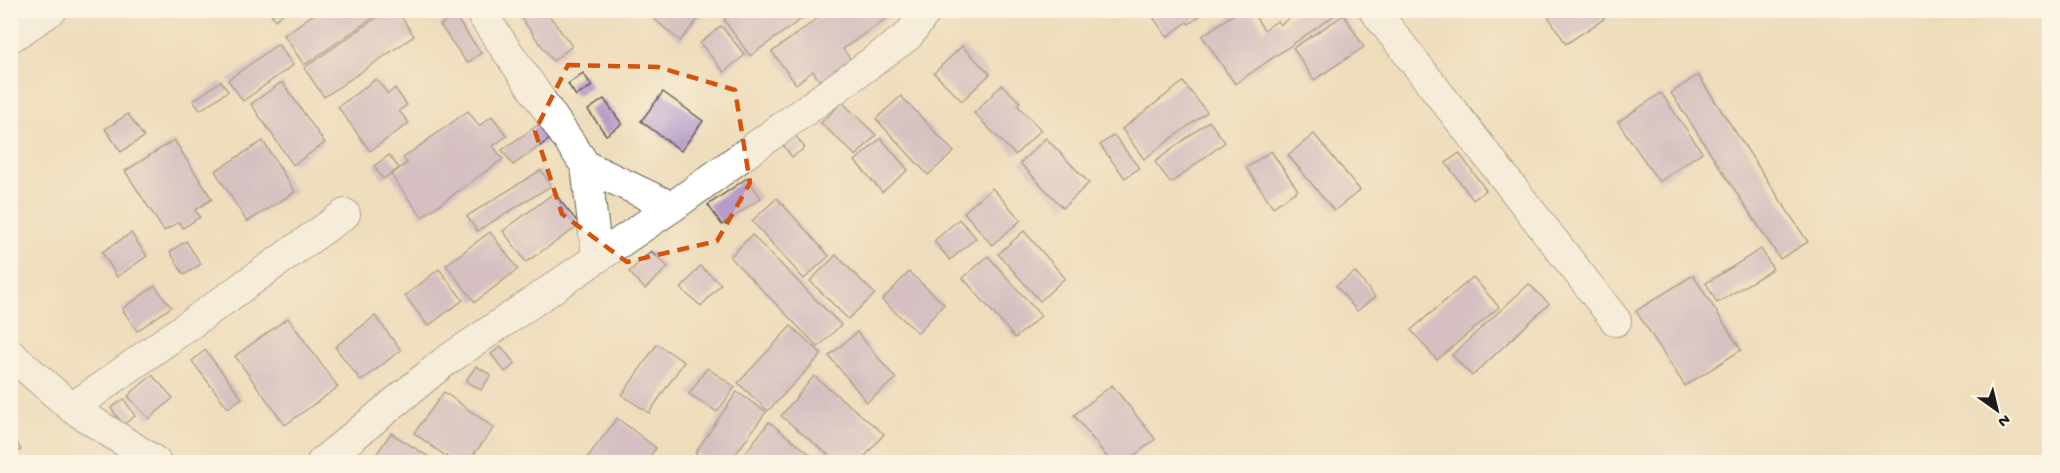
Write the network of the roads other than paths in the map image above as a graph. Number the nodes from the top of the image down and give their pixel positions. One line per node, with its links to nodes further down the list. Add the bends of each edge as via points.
1 (52, 10): 5 (street)
2 (479, 10): 6 (street)
3 (927, 10): 7 (street, via 908,36)
4 (1374, 10): 10 (street)
5 (10, 38)
6 (586, 166): 7 (street); 9 (street)
7 (672, 207): 9 (street)
8 (345, 214): 12 (street)
9 (597, 257): 14 (street, via 443,363)
10 (1616, 321)
11 (10, 354): 12 (street)
12 (72, 408): 13 (street)
13 (156, 462)
14 (322, 462)

